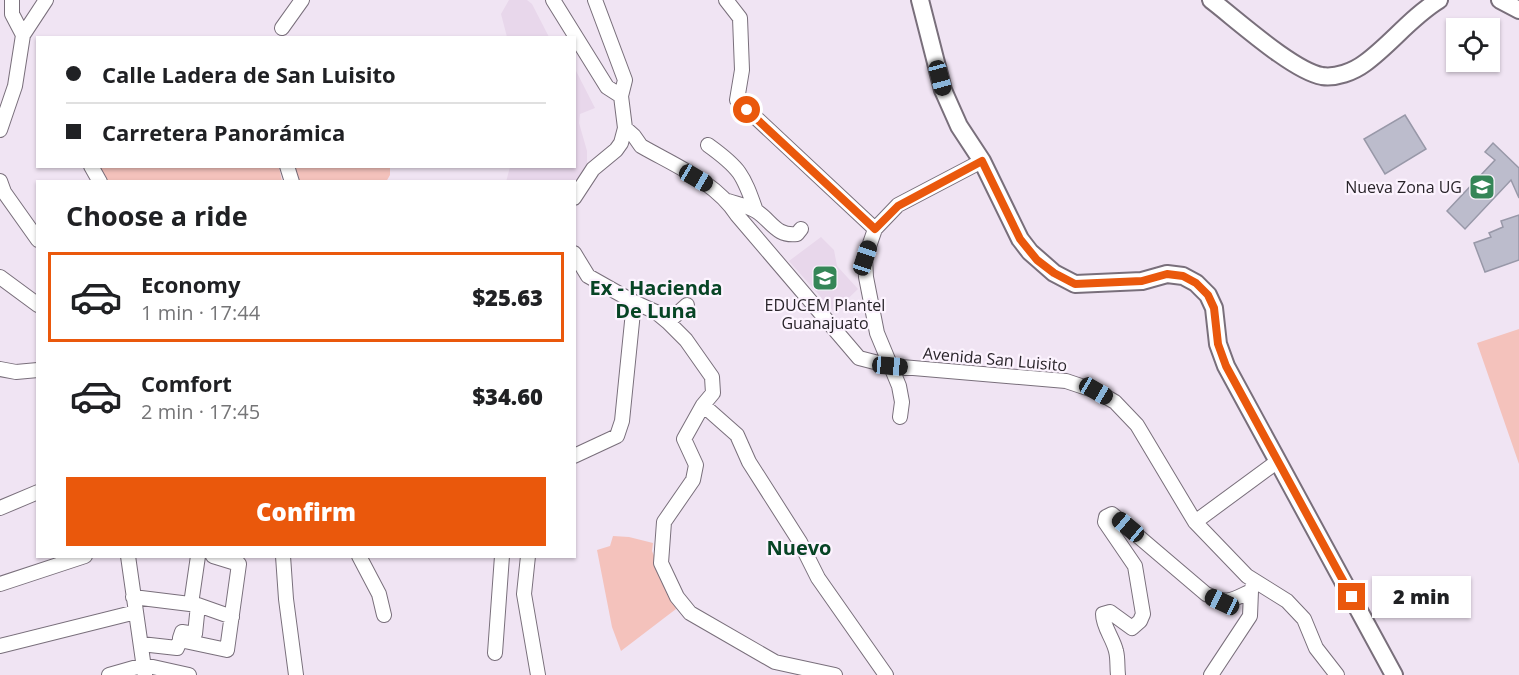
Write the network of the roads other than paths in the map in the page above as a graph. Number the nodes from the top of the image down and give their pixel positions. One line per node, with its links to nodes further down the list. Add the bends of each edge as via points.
1 (12, 0): 13 (street, via 12,14)
2 (46, 0): 13 (street)
3 (302, 0): 12 (street)
4 (553, 0): 14 (street)
5 (595, 0): 16 (street, via 625,80)
6 (726, 0): 26 (street, via 740,18 742,70 737,100)
7 (920, 0): 20 (street, via 943,90 959,126)
8 (1211, 0): 9 (street, via 1286,58 1305,71 1322,76 1342,75 1364,64)
9 (1439, 0)
10 (1500, 0): 11 (street)
11 (1519, 10)
12 (282, 28)
13 (22, 35): 18 (street, via 15,86)
14 (575, 36)
15 (576, 37): 16 (street, via 607,87)
16 (621, 96): 17 (street)
17 (625, 128): 22 (street, via 616,150 593,169); 23 (street, Avenida San Luisito, via 641,146 715,189)
18 (0, 130)
19 (708, 145): 24 (street, via 734,164 746,182)
20 (982, 161): 26 (street, via 898,206); 40 (street, via 1020,239 1054,273 1075,284 1142,281 1167,274 1183,276 1208,295 1226,366)
21 (0, 181): 27 (street)
22 (576, 195)
23 (728, 201): 24 (street); 34 (street, Avenida San Luisito, via 860,358)
24 (756, 211): 25 (street, via 788,235 797,234)
25 (801, 228)
26 (875, 229): 34 (street, via 865,258 866,277 877,333)
27 (36, 237)
28 (576, 256): 30 (street, via 588,276)
29 (0, 277): 31 (street)
30 (634, 302): 33 (street); 39 (street, via 622,421 617,436)
31 (36, 304)
32 (687, 305): 33 (street)
33 (668, 322): 37 (street, via 712,377 712,393)
34 (890, 366): 38 (street, via 902,402); 43 (street, Avenida San Luisito, via 1066,381 1096,391 1115,402 1137,425)
35 (0, 369): 36 (street)
36 (36, 370)
37 (703, 405): 68 (street, via 684,439 696,465 693,480 664,522 661,563 669,581 690,613 775,662); 69 (street, via 737,435 818,578)
38 (900, 417)
39 (576, 455)
40 (1278, 461): 43 (street); 73 (street)
41 (36, 493): 42 (street)
42 (0, 508)
43 (1195, 522): 53 (street, Avenida San Luisito)
44 (80, 558): 52 (street)
45 (128, 558): 54 (street)
46 (198, 558): 55 (street)
47 (283, 558): 66 (street)
48 (360, 558): 57 (street, via 379,594)
49 (502, 558): 62 (street)
50 (528, 558): 67 (street, via 525,594)
51 (233, 561): 58 (street)
52 (0, 584)
53 (1253, 586): 70 (street, via 1222,602 1206,594 1112,514 1106,517 1135,566 1143,614 1132,628 1110,612 1103,614 1103,623 1117,653); 71 (street, via 1250,616); 72 (street, Avenida San Luisito, via 1287,601 1304,619 1316,648)
54 (134, 597): 55 (street); 56 (street)
55 (194, 605): 58 (street); 59 (street, via 195,634 182,632)
56 (135, 612): 60 (street); 61 (street)
57 (384, 615)
58 (232, 617): 59 (street, via 227,650)
59 (180, 640): 60 (street, via 177,648)
60 (141, 644): 63 (street)
61 (0, 646)
62 (495, 653)
63 (145, 670): 64 (street); 65 (street)
64 (109, 675)
65 (189, 675)
66 (296, 675)
67 (538, 675)
68 (836, 675)
69 (886, 675)
70 (1118, 675)
71 (1211, 675)
72 (1337, 675)
73 (1394, 675)

